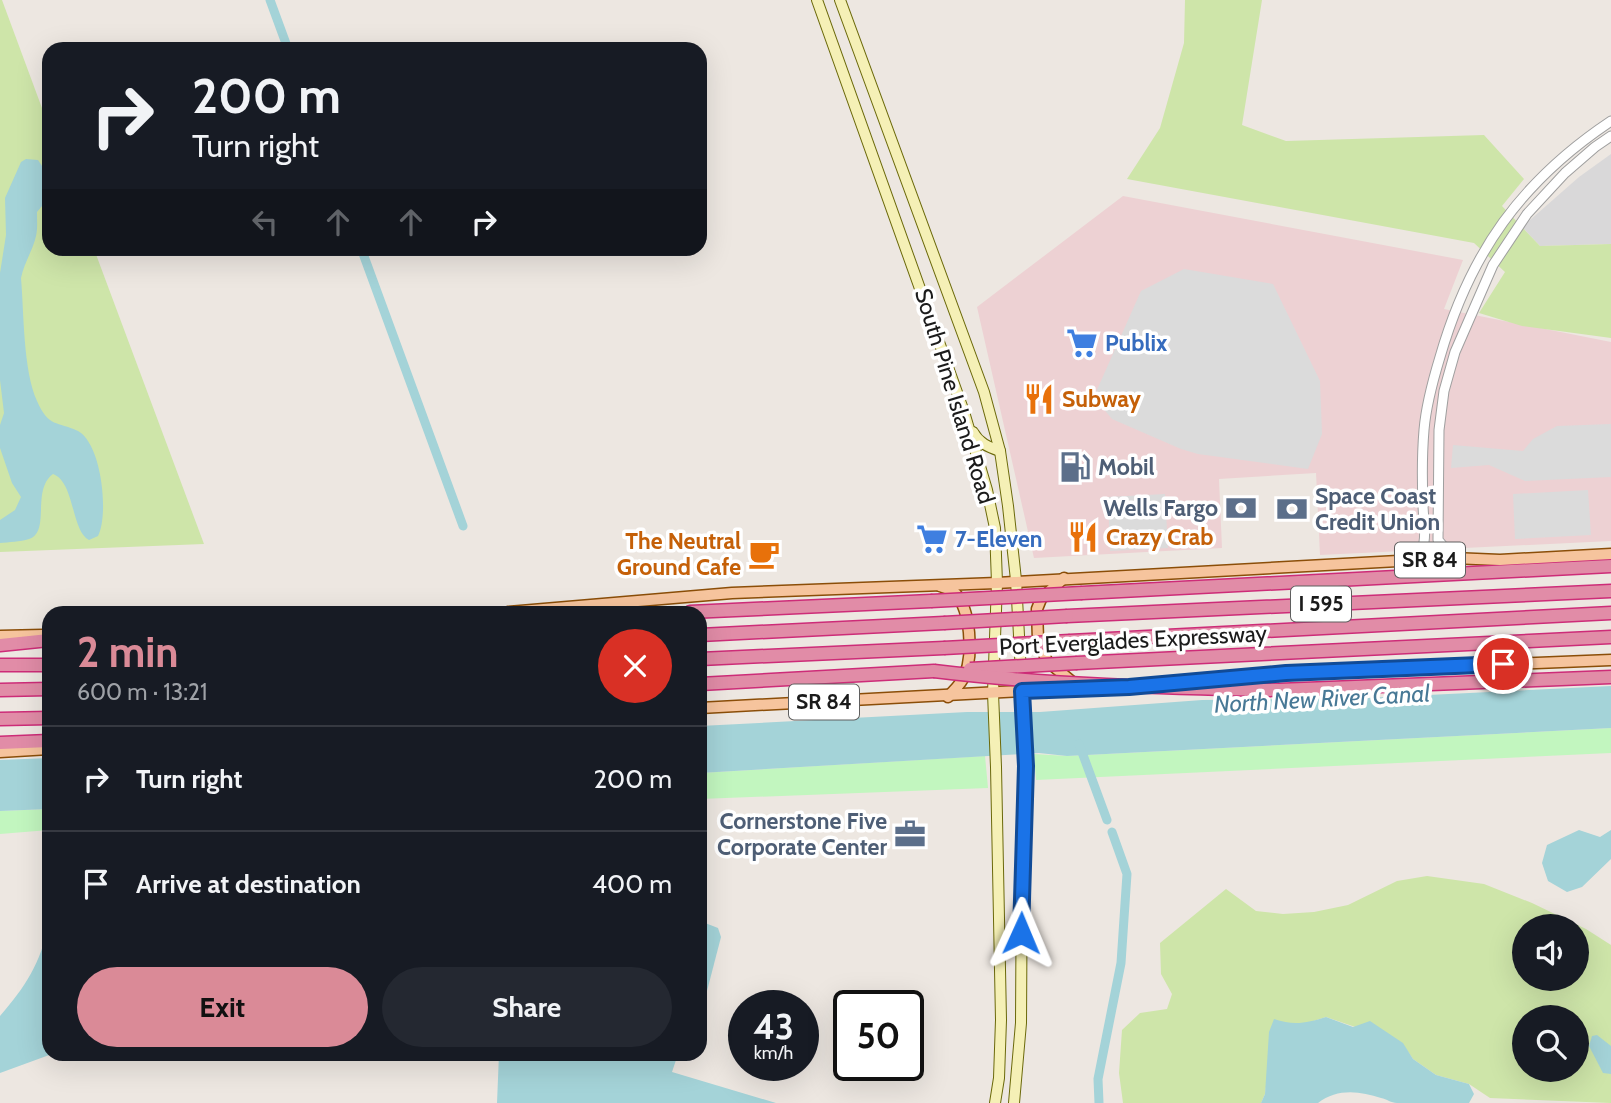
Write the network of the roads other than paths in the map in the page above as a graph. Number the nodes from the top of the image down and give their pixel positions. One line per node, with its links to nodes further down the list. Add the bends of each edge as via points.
1 (817, 0): 5 (main road, South Pine Island Road)
2 (840, 0): 6 (main road, South Pine Island Road, via 984,392)
3 (1611, 121): 9 (street, via 1559,161 1515,204 1469,275 1432,386 1423,442 1424,543)
4 (1611, 136): 8 (street, via 1565,173 1527,214 1493,265 1458,345 1444,391 1439,429 1438,540)
5 (969, 425): 6 (main road, via 977,439); 13 (main road, South Pine Island Road, via 992,514)
6 (1000, 451): 12 (main road, South Pine Island Road)
7 (1611, 554): 8 (main road, SR 84)
8 (1453, 558): 9 (main road, SR 84)
9 (1415, 560): 11 (main road, SR 84)
10 (1611, 566): 17 (highway, bridge)
11 (1064, 578): 12 (main road, SR 84); 32 (main road, via 1041,599 1038,640 1047,661)
12 (1016, 580): 13 (main road, SR 84); 35 (main road, South Pine Island Road)
13 (997, 583): 14 (main road, SR 84); 36 (main road, South Pine Island Road)
14 (935, 584): 16 (main road, SR 84, via 732,593); 37 (main road, via 954,592 961,602 971,645 966,672)
15 (1611, 589): 19 (highway, Port Everglades Expressway / I 595, bridge)
16 (579, 606)
17 (707, 611)
18 (1611, 613): 25 (highway, bridge)
19 (707, 635)
20 (0, 636): 21 (main road)
21 (42, 638)
22 (1611, 638): 29 (highway, Port Everglades Expressway / I 595, bridge)
23 (42, 639): 24 (highway)
24 (0, 645)
25 (707, 659)
26 (1611, 660): 32 (main road, SR 84, via 1286,673)
27 (0, 665): 28 (highway)
28 (42, 665)
29 (934, 671): 30 (highway, bridge, via 1057,683 1279,690); 31 (highway, Port Everglades Expressway / I 595)
30 (1611, 677)
31 (707, 684)
32 (1079, 688): 35 (main road, SR 84)
33 (42, 690): 34 (highway)
34 (0, 691)
35 (1022, 691): 36 (main road, SR 84); 46 (main road, South Pine Island Road, via 1026,766 1021,1023)
36 (993, 693): 37 (main road, SR 84); 45 (main road, South Pine Island Road, via 1001,1020)
37 (948, 697): 38 (main road, SR 84)
38 (707, 708)
39 (42, 718): 40 (highway)
40 (0, 719)
41 (42, 741): 42 (highway)
42 (0, 743)
43 (42, 749): 44 (main road)
44 (0, 752)
45 (995, 1103)
46 (1014, 1103)

